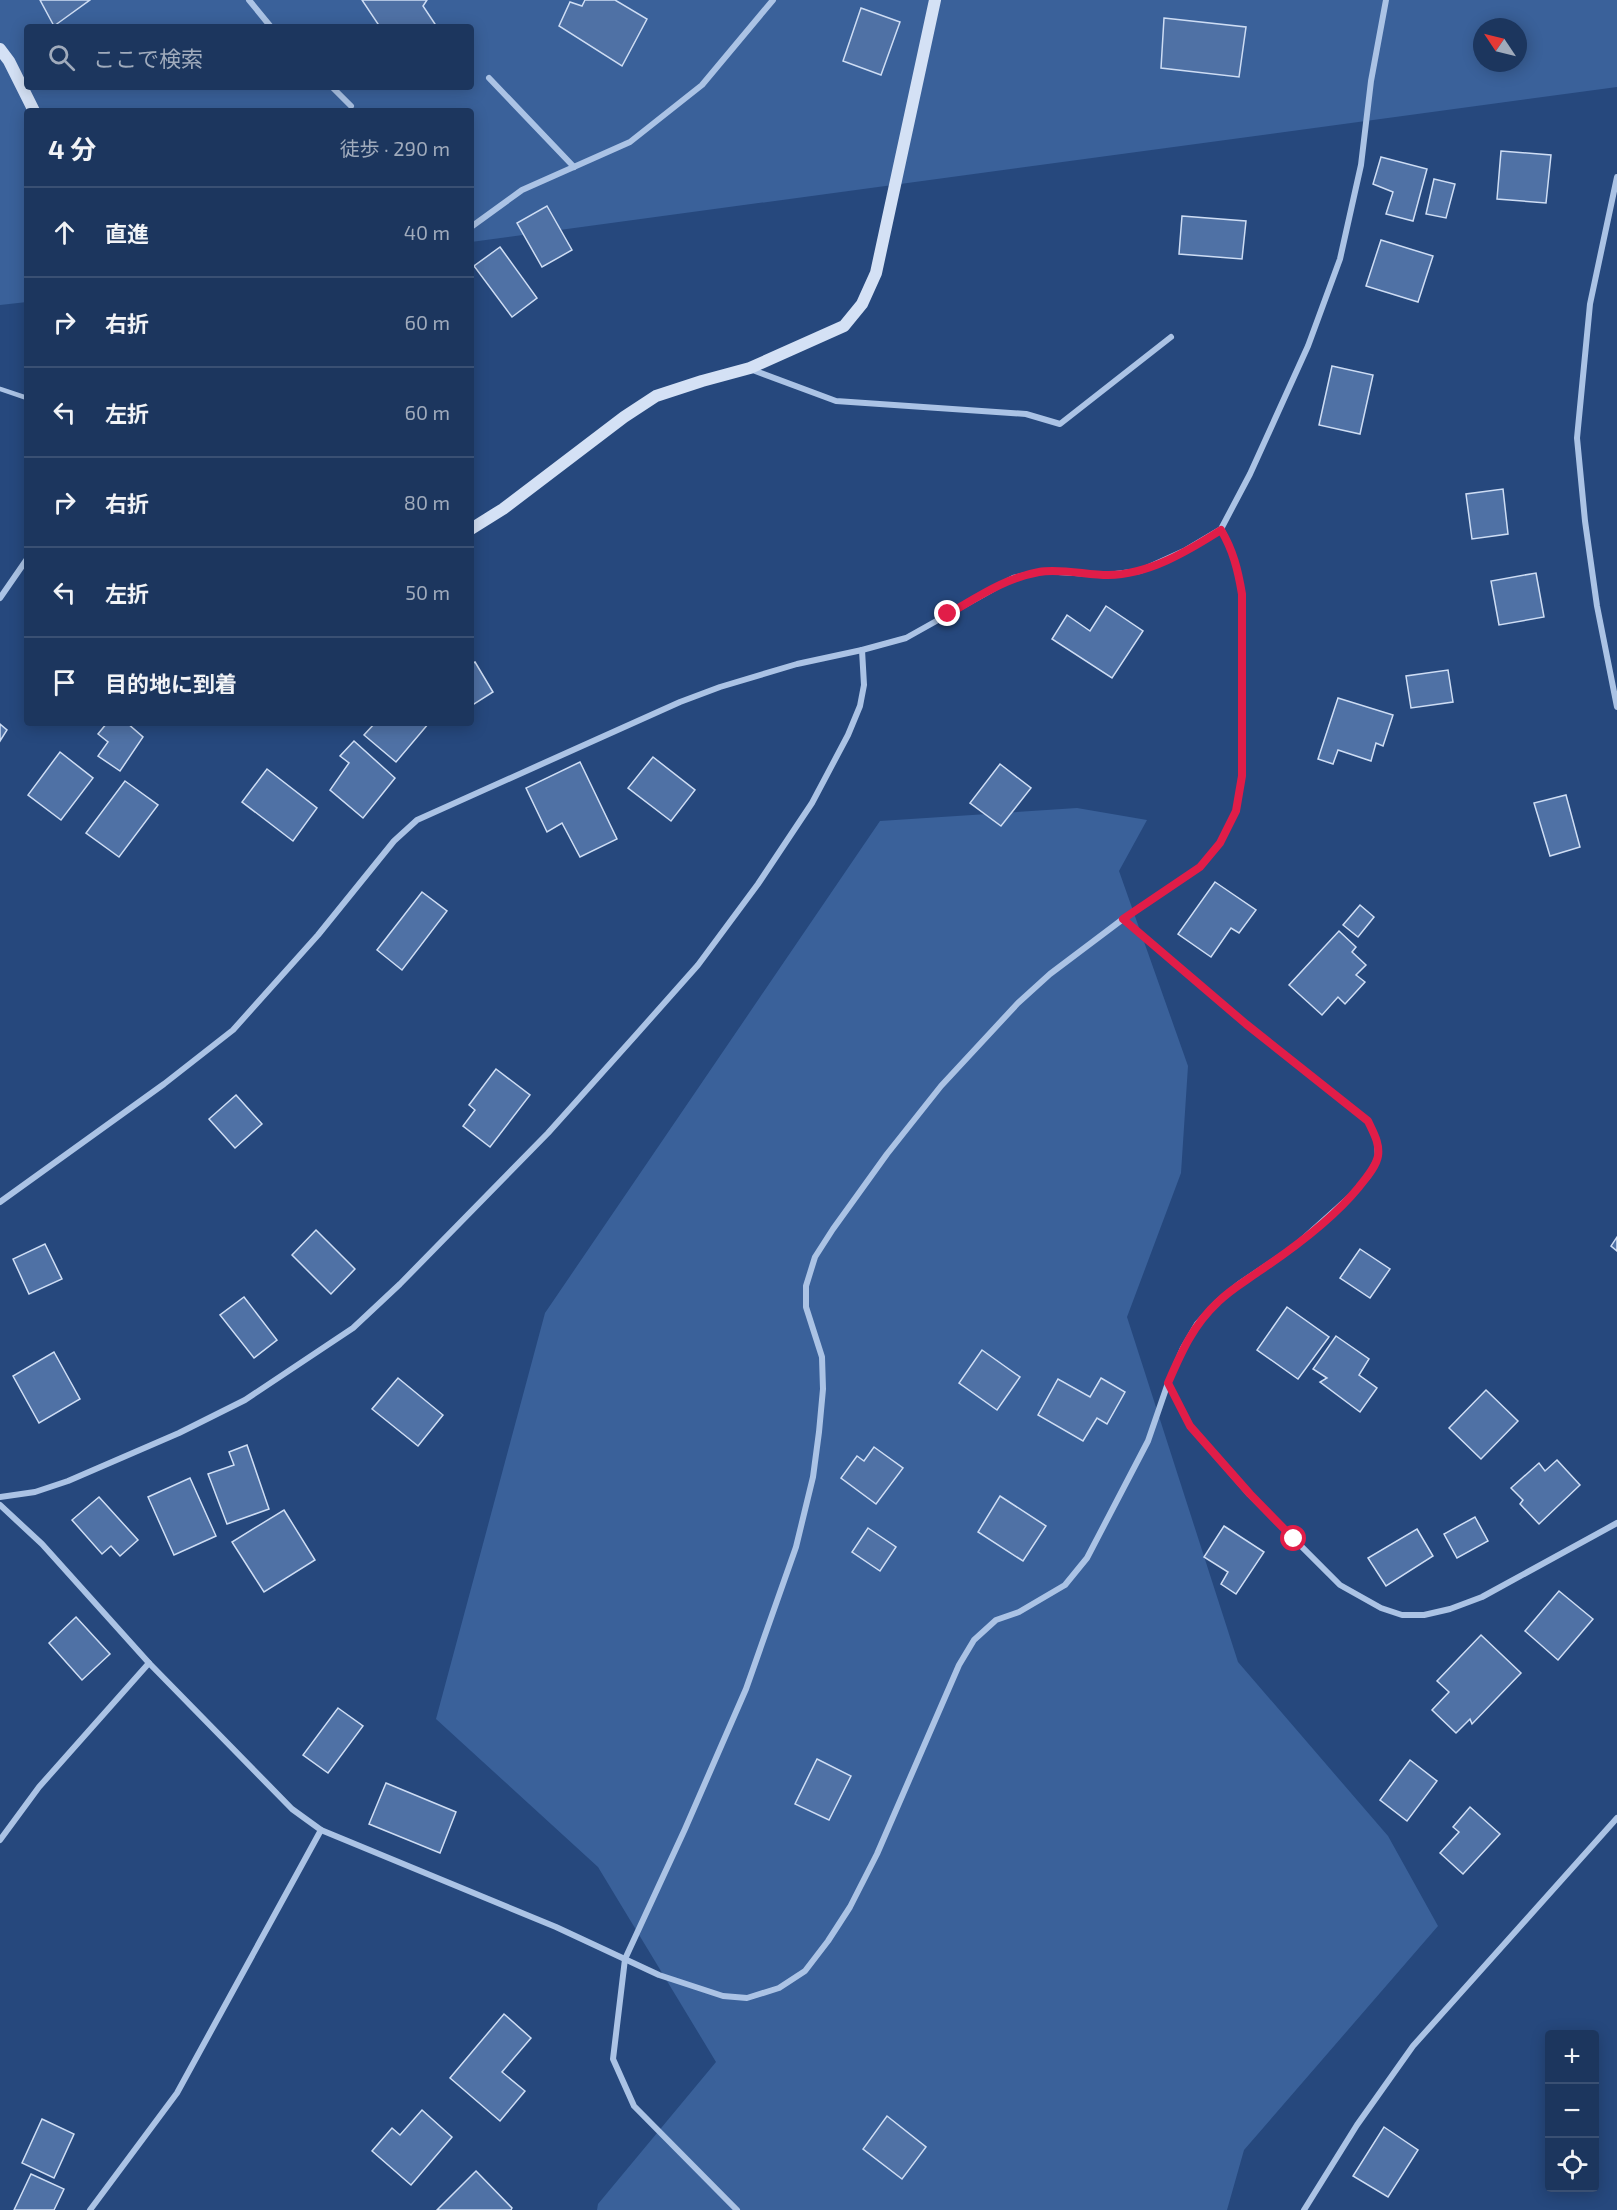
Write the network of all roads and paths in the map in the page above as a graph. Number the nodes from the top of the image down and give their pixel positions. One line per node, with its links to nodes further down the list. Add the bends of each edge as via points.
1 (249, 0): 5 (street)
2 (773, 0): 11 (street, via 702,85 630,141)
3 (935, 0): 15 (street, via 876,273 862,304 844,326)
4 (1386, 0): 19 (street, via 1361,165 1340,259 1308,346)
5 (269, 24)
6 (0, 49): 10 (street)
7 (489, 78): 11 (street)
8 (335, 90): 9 (street)
9 (351, 106)
10 (33, 108)
11 (574, 167): 13 (street, via 522,190)
12 (1617, 177): 23 (street, via 1590,304 1577,438 1584,521)
13 (474, 225)
14 (1171, 337): 15 (street, via 1060,424 1026,414 836,401)
15 (750, 368): 18 (street, via 656,396)
16 (0, 389): 17 (lane)
17 (24, 397)
18 (474, 527)
19 (1221, 530): 22 (street, via 1140,571 1107,575 1042,571 1013,578 906,638); 24 (street, via 1237,566 1242,594 1242,776 1236,811 1220,843 1200,867)
20 (24, 563): 21 (street)
21 (0, 598)
22 (862, 650): 25 (street, via 797,664 680,702 417,820 387,848 318,935 233,1030); 27 (street, via 864,685 848,735 812,803 758,884 698,965 635,1036 540,1142 400,1284 353,1328 245,1400 68,1481 35,1492)
23 (1617, 707)
24 (1123, 919): 26 (street, via 1368,1121 1377,1141 1378,1156 1353,1194 1294,1247 1217,1302 1197,1324); 34 (street, via 1018,1003 941,1086 887,1154 815,1257 806,1286 806,1307 822,1357 823,1389 813,1477 796,1547 746,1689)
25 (0, 1202)
26 (1168, 1383): 29 (street, via 1190,1426 1340,1585 1402,1615 1424,1615 1482,1597); 34 (street, via 1148,1441 1087,1558 1065,1585 1019,1612 996,1620 974,1640 959,1665 877,1854 828,1941 805,1971 779,1988 747,1998 700,1989)
27 (0, 1497)
28 (0, 1505): 30 (street, via 42,1544)
29 (1617, 1523)
30 (149, 1663): 32 (street, via 292,1809); 33 (street, via 39,1787)
31 (1617, 1818): 37 (street, via 1413,2046)
32 (321, 1830): 34 (street); 35 (street, via 177,2093)
33 (0, 1840)
34 (625, 1959): 36 (street, via 613,2059 634,2106)
35 (90, 2210)
36 (737, 2210)
37 (1304, 2210)

